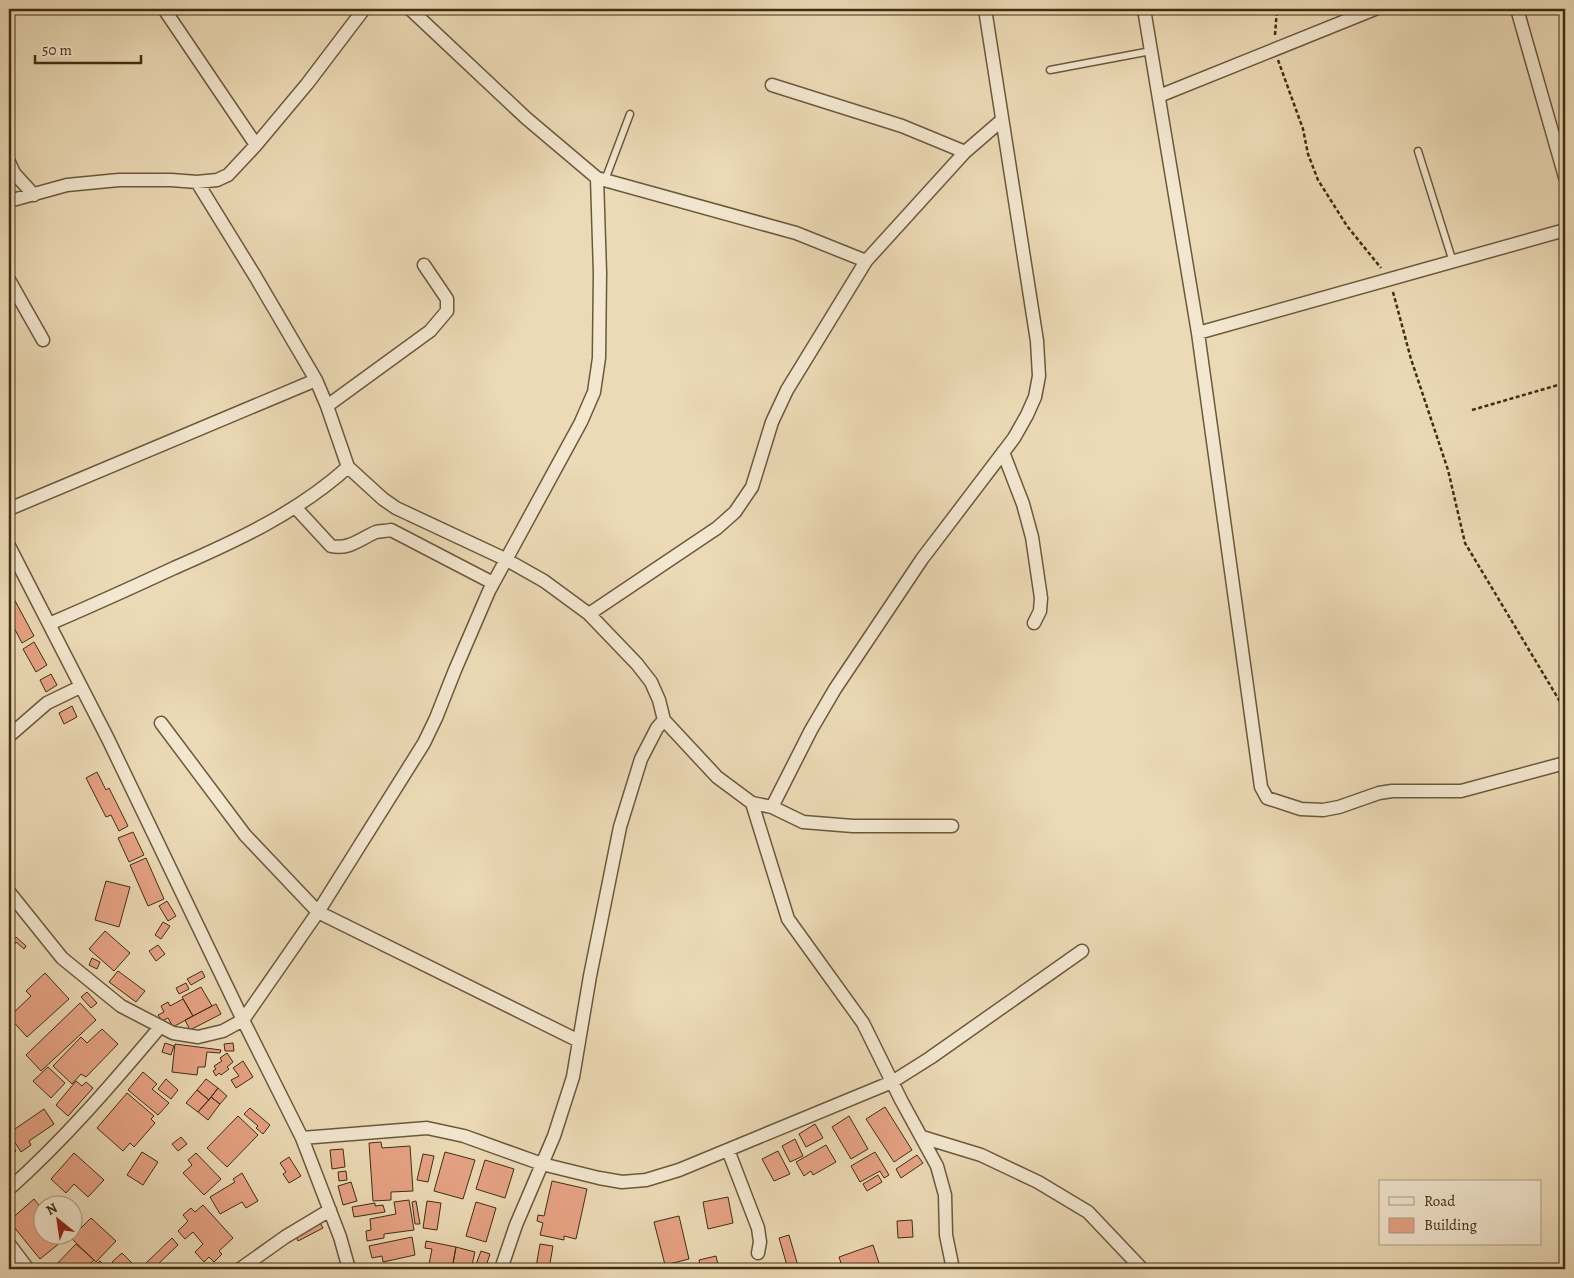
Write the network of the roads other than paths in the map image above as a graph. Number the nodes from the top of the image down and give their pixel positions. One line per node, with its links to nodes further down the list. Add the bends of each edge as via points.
1 (164, 9): 14 (street)
2 (364, 9): 14 (street)
3 (410, 9): 19 (street, via 526,118)
4 (985, 9): 13 (street)
5 (1144, 9): 8 (street)
6 (1375, 9): 11 (street)
7 (1517, 9): 18 (street)
8 (1151, 51): 9 (lane); 11 (street)
9 (1050, 70)
10 (772, 85): 16 (street, via 902,126)
11 (1159, 96): 28 (street)
12 (630, 114): 19 (lane)
13 (1002, 120): 16 (street); 32 (street, via 1038,341 1039,376 1027,415)
14 (256, 145): 20 (street, via 228,175)
15 (1418, 151): 25 (lane)
16 (965, 152): 24 (street)
17 (9, 162): 21 (street, via 14,173)
18 (1565, 177)
19 (601, 179): 24 (street, via 796,234); 37 (street, via 598,358 594,392)
20 (197, 182): 21 (street, via 119,180 67,185); 30 (street)
21 (34, 195): 22 (street)
22 (9, 201)
23 (1565, 230): 25 (street)
24 (866, 262): 39 (street, via 787,390 772,422 752,487 735,512 717,528)
25 (1453, 262): 28 (street)
26 (424, 265): 31 (street, via 447,299 447,311 430,331)
27 (9, 280): 29 (street)
28 (1198, 333): 46 (street, via 1261,787 1267,798 1302,809 1322,810 1392,791 1461,790)
29 (43, 340)
30 (316, 380): 31 (street); 35 (street)
31 (327, 406): 33 (street)
32 (1003, 452): 41 (street, via 1032,537 1041,598); 48 (street, via 922,559 835,689)
33 (348, 467): 34 (street); 37 (street, via 396,508)
34 (295, 507): 38 (street, via 331,546 350,546 377,532 391,530); 40 (street, via 236,541)
35 (9, 509)
36 (9, 546): 40 (street)
37 (505, 559): 38 (street); 39 (street, via 544,581)
38 (493, 583): 51 (street, via 424,743)
39 (589, 614): 43 (street, via 651,682)
40 (49, 624): 42 (street)
41 (1034, 624)
42 (80, 686): 45 (street, via 47,703); 53 (street)
43 (664, 720): 47 (street, via 717,777); 55 (street, via 641,759 620,827)
44 (161, 723): 51 (street, via 245,835)
45 (9, 736)
46 (1565, 764)
47 (752, 803): 48 (street); 56 (street, via 788,919 863,1023)
48 (772, 807): 49 (street, via 803,822 853,826)
49 (952, 826)
50 (9, 892): 54 (street, via 62,958 122,1006)
51 (318, 912): 53 (street); 55 (street)
52 (1082, 951): 56 (street)
53 (243, 1020): 54 (street, via 223,1031 198,1037); 58 (street)
54 (160, 1027): 61 (street, via 41,1161)
55 (579, 1041): 60 (street, via 573,1077)
56 (892, 1082): 57 (street); 59 (street)
57 (922, 1137): 69 (street, via 942,1180 946,1235); 70 (street, via 981,1155 1038,1182 1088,1212)
58 (302, 1138): 60 (street, via 427,1128 464,1136); 62 (street)
59 (728, 1150): 60 (street, via 646,1180 622,1182); 64 (street, via 758,1228)
60 (542, 1164): 68 (street)
61 (9, 1189)
62 (330, 1210): 66 (street); 67 (street)
63 (9, 1244): 65 (street)
64 (758, 1253)
65 (28, 1269)
66 (240, 1269)
67 (348, 1269)
68 (501, 1269)
69 (953, 1269)
70 (1142, 1269)

